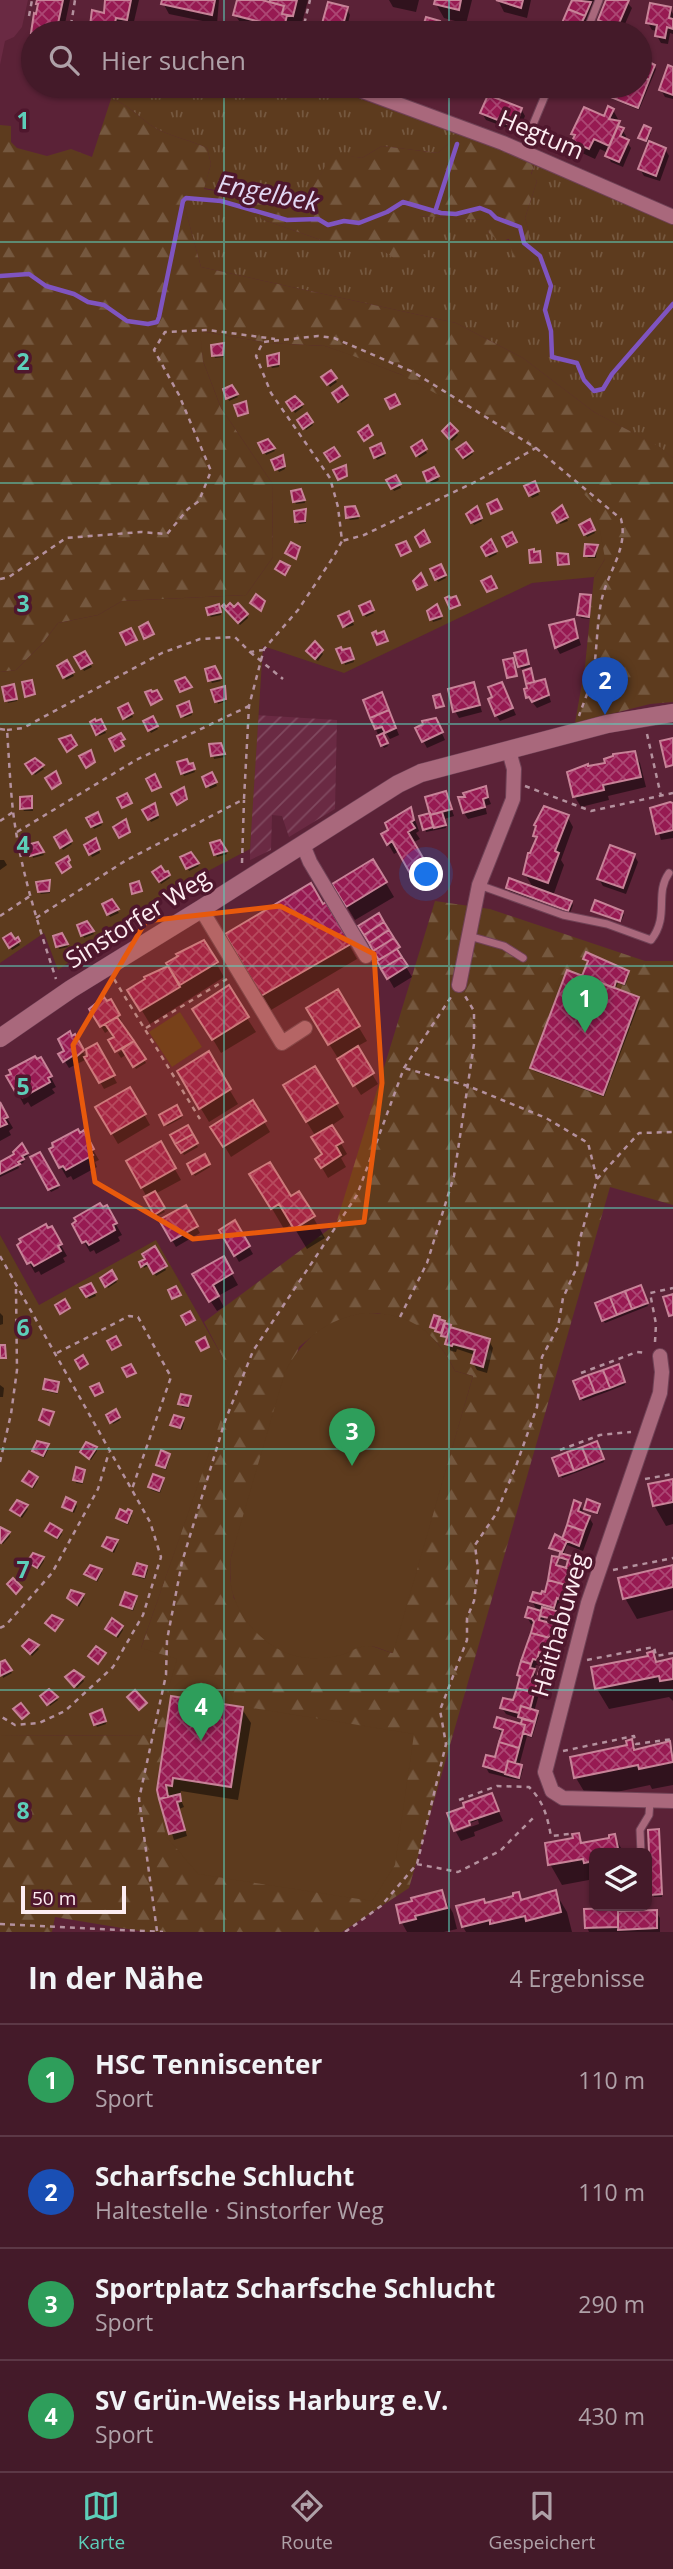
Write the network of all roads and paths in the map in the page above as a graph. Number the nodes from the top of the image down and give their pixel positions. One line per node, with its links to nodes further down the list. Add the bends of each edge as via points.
1 (32, 0): 5 (path)
2 (75, 0): 6 (path)
3 (310, 0): 7 (path)
4 (599, 0): 8 (lane)
5 (29, 16)
6 (72, 21)
7 (305, 21)
8 (591, 21)
9 (381, 98): 11 (street, Hegtum)
10 (544, 98): 11 (lane)
11 (523, 151): 12 (street, Hegtum)
12 (673, 217)
13 (282, 340): 14 (path, via 334,338 413,372); 15 (path, via 263,342 256,356 271,393 330,478); 16 (path, via 208,330 165,332 154,350 211,471 199,501 167,534 66,538)
14 (536, 448): 15 (path, via 477,481); 26 (path, via 621,519 624,531 601,602 594,672)
15 (342, 541): 17 (path, via 298,610)
16 (0, 579)
17 (264, 649): 18 (path); 19 (path)
18 (250, 652): 19 (path); 25 (path, via 235,637 200,639 162,653 23,728)
19 (260, 660): 20 (path); 21 (path)
20 (283, 679)
21 (249, 706): 31 (path); 34 (path, via 136,760)
22 (673, 713): 23 (street, Sinstorfer Weg)
23 (643, 718): 26 (street, Sinstorfer Weg); 30 (path)
24 (0, 730): 25 (path)
25 (6, 730): 32 (path)
26 (573, 733): 27 (street, Sinstorfer Weg)
27 (509, 751): 28 (street); 35 (street, Sinstorfer Weg, via 398,783)
28 (513, 782): 30 (path, via 591,811); 38 (street, via 513,799)
29 (673, 793): 30 (path)
30 (661, 796)
31 (244, 799): 37 (path); 42 (path, via 125,862)
32 (13, 812): 33 (path); 34 (path)
33 (0, 821)
34 (17, 832): 39 (path)
35 (303, 845): 37 (street, Sinstorfer Weg); 44 (street)
36 (669, 873): 38 (lane, via 662,887 660,929 651,940)
37 (242, 884): 40 (street, Sinstorfer Weg)
38 (480, 885): 43 (street)
39 (30, 896): 41 (path); 42 (path)
40 (201, 909): 46 (street, Sinstorfer Weg); 50 (street, via 282,1043)
41 (0, 916)
42 (36, 918): 47 (path)
43 (469, 936): 45 (lane, via 504,946); 49 (street)
44 (366, 956)
45 (523, 958)
46 (107, 967): 51 (path); 52 (street, Sinstorfer Weg)
47 (56, 979)
48 (223, 981): 51 (path)
49 (459, 985): 53 (path); 54 (path, via 474,1011)
50 (304, 1028)
51 (145, 1029): 55 (path)
52 (0, 1038)
53 (404, 1068): 54 (path); 88 (path, via 357,1195 253,1351 225,1421 182,1562 167,1640 166,1675 139,1799)
54 (468, 1086): 57 (path, via 547,1118 588,1143); 61 (path, via 454,1176 427,1263)
55 (201, 1119)
56 (673, 1132): 57 (path, via 639,1133)
57 (597, 1179): 86 (path, via 579,1241 577,1268 563,1298 558,1327 542,1357 537,1407 496,1514 475,1545 478,1570 467,1640 440,1710 446,1744)
58 (0, 1256): 59 (path)
59 (16, 1286): 62 (path); 68 (path, via 17,1370)
60 (673, 1288): 63 (path, via 650,1293)
61 (400, 1317)
62 (56, 1354): 66 (path); 71 (path, via 129,1316 138,1317 171,1377)
63 (657, 1355): 64 (path, via 637,1352); 65 (street, Haithabuweg, via 662,1383)
64 (581, 1373)
65 (647, 1431): 67 (path, via 600,1435); 70 (street, Haithabuweg)
66 (109, 1450): 71 (path); 74 (path, via 98,1489 52,1573)
67 (560, 1451)
68 (0, 1462)
69 (673, 1474): 70 (path, via 642,1480)
70 (631, 1476): 73 (street, Haithabuweg)
71 (132, 1489): 77 (path, via 161,1557 144,1615 113,1667 65,1711 39,1723 15,1725)
72 (673, 1558): 73 (path, via 615,1571)
73 (600, 1565): 76 (street, Haithabuweg)
74 (0, 1628)
75 (673, 1653): 76 (path, via 656,1656 654,1647 589,1660)
76 (573, 1656): 79 (street, Haithabuweg)
77 (0, 1716)
78 (673, 1738): 79 (path, via 636,1744 634,1736 561,1752)
79 (550, 1749): 81 (street, Haithabuweg, via 545,1777 559,1796)
80 (459, 1800): 84 (path, via 497,1786 529,1787 546,1810 551,1836 569,1834)
81 (650, 1801): 82 (street, Haithabuweg); 85 (lane, via 649,1815 640,1830)
82 (673, 1801)
83 (533, 1818): 86 (path, via 493,1856 458,1872)
84 (570, 1839)
85 (641, 1848)
86 (417, 1864): 90 (path, via 382,1906)
87 (0, 1923): 88 (path)
88 (157, 1931): 89 (path)
89 (163, 1932)
90 (345, 1932)

